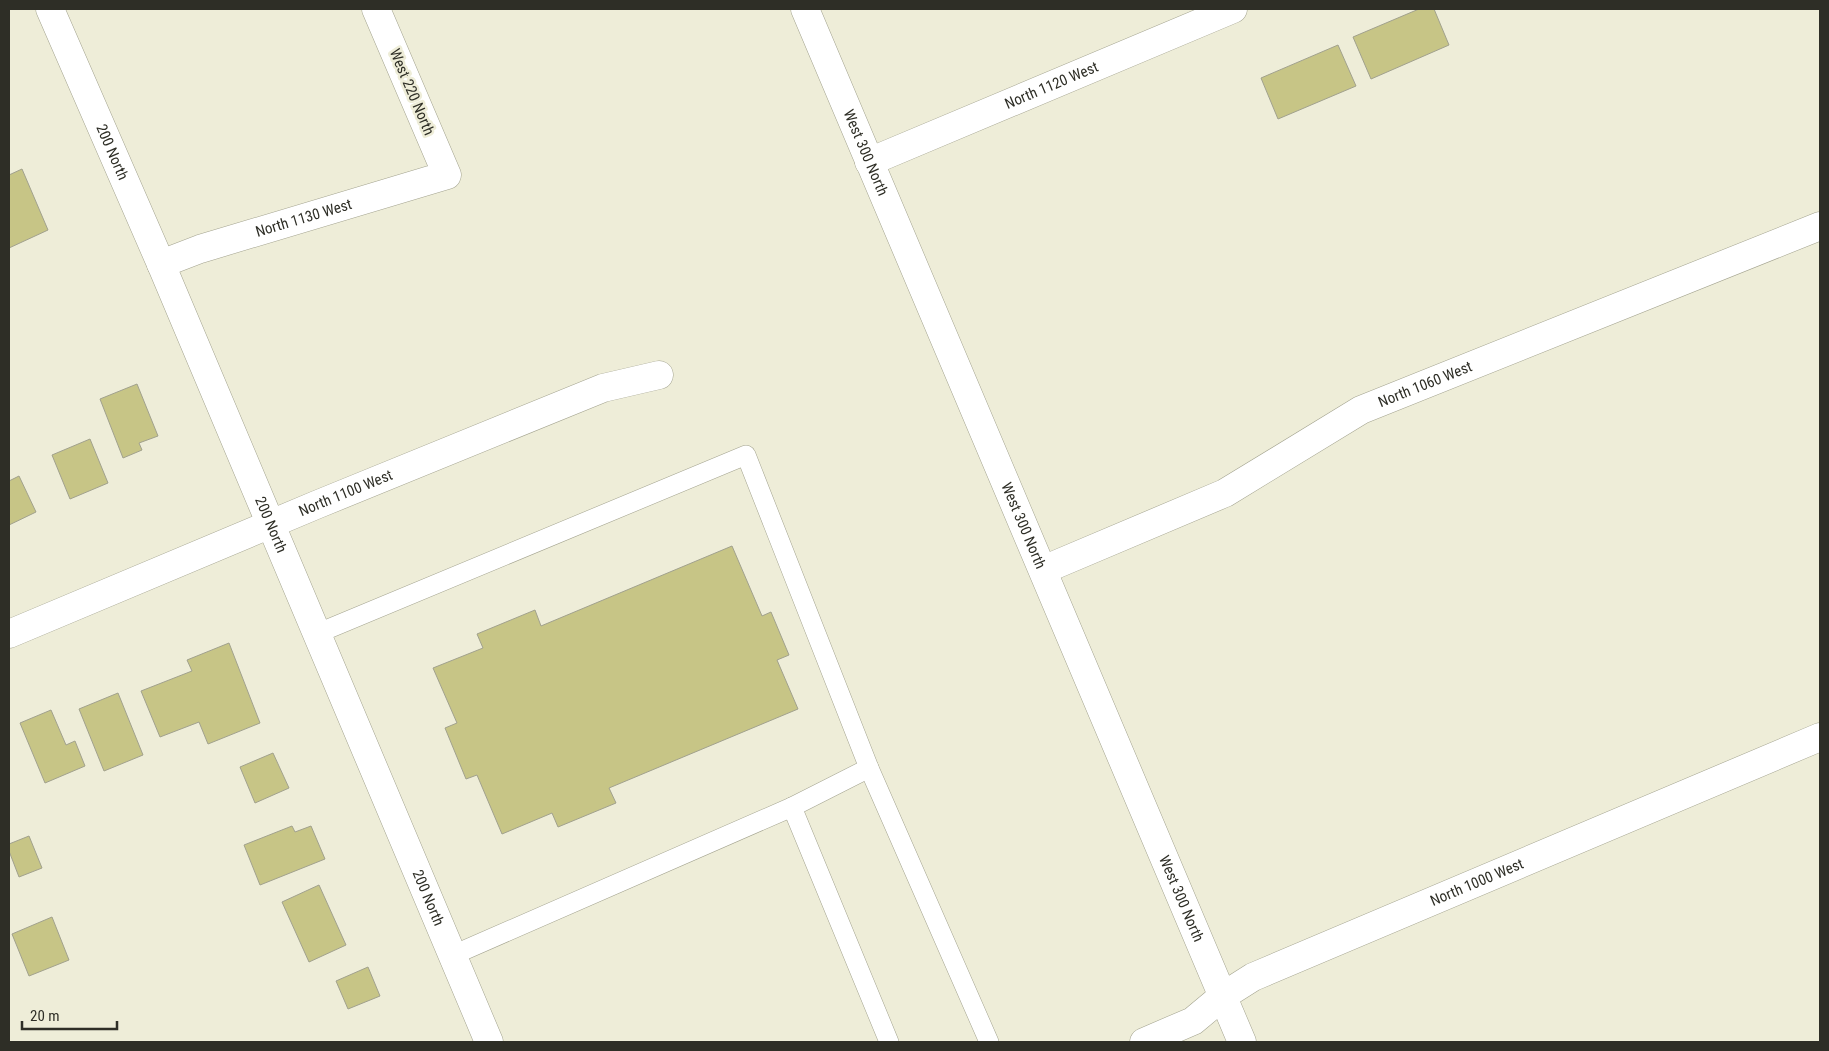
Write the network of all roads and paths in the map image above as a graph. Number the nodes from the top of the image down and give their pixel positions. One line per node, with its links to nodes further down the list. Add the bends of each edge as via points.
1 (50, 9): 8 (street, 200 North)
2 (376, 9): 6 (street, West 220 North)
3 (805, 9): 5 (street, West 300 North)
4 (1232, 9): 5 (street, North 1120 West)
5 (869, 162): 11 (street, West 300 North)
6 (448, 175): 8 (street, North 1130 West, via 200,249)
7 (1820, 226): 11 (street, North 1060 West, via 1361,410 1225,493)
8 (161, 264): 10 (street, 200 North)
9 (659, 375): 10 (street, North 1100 West, via 603,388)
10 (271, 525): 12 (street, North 1100 West); 13 (street, 200 North)
11 (1043, 570): 18 (street, West 300 North)
12 (9, 634)
13 (316, 634): 15 (lane, via 746,455); 17 (street, 200 North)
14 (1820, 737): 18 (street, North 1000 West, via 1253,976)
15 (869, 768): 16 (lane); 21 (lane)
16 (792, 807): 17 (lane); 20 (lane)
17 (451, 956): 19 (street, 200 North)
18 (1223, 996): 22 (street, North 1000 West, via 1193,1021); 23 (street, West 300 North)
19 (489, 1042)
20 (889, 1042)
21 (989, 1042)
22 (1144, 1042)
23 (1242, 1042)

